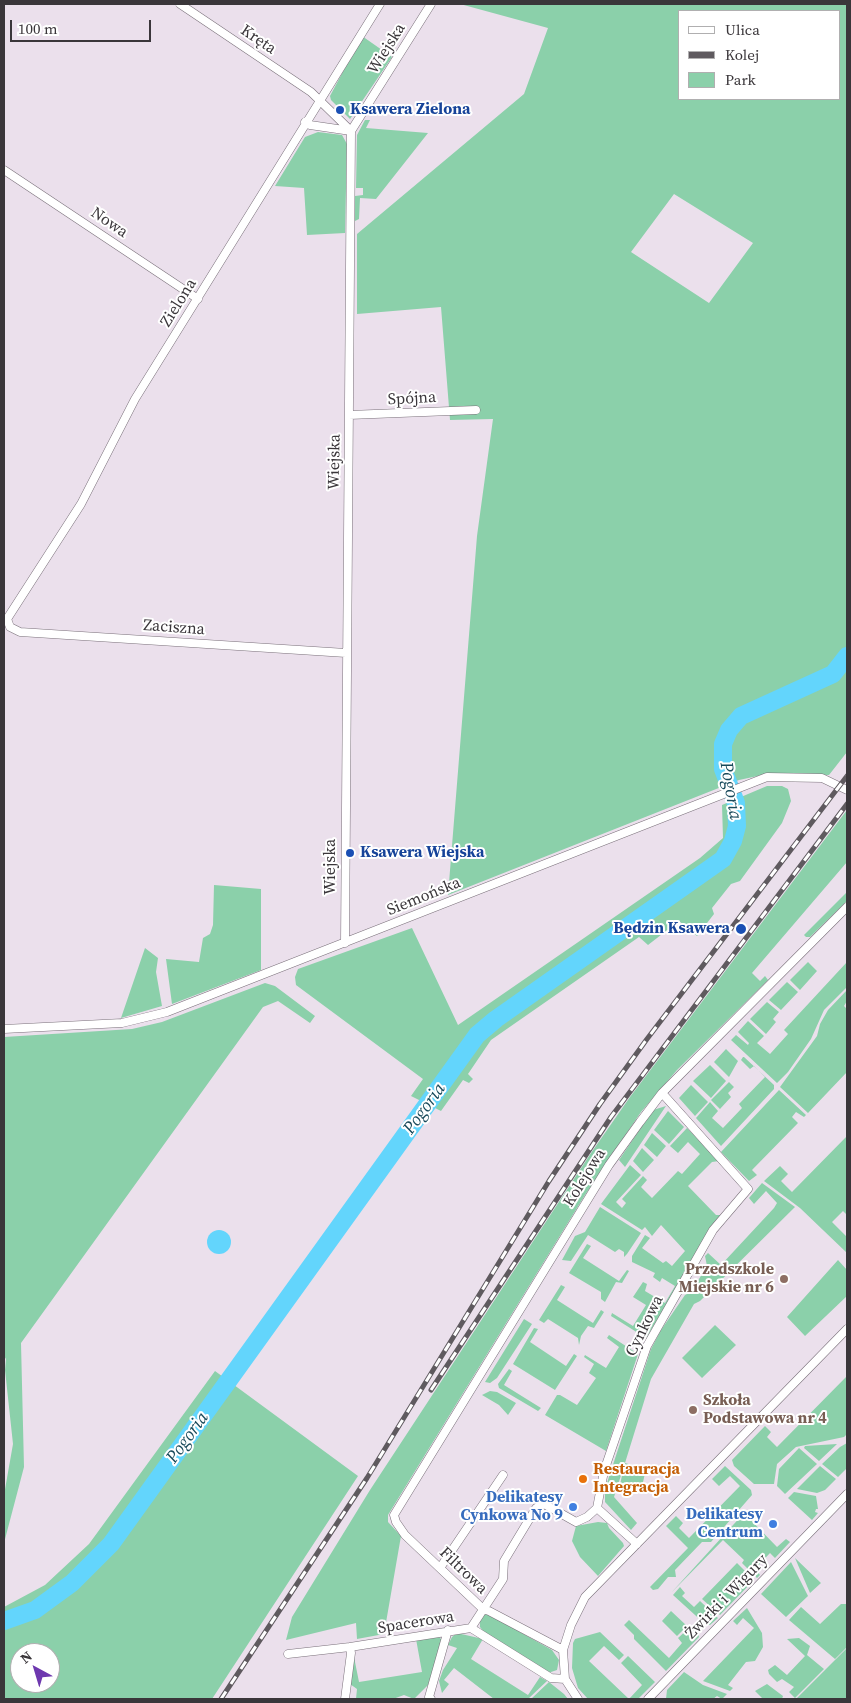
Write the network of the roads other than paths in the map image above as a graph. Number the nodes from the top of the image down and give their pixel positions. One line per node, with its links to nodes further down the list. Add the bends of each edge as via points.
1 (180, 4): 4 (street, Kręta)
2 (380, 4): 4 (street, Zielona)
3 (431, 4): 6 (street, Wiejska)
4 (320, 99): 5 (street, Zielona); 6 (street, Kręta)
5 (306, 122): 6 (street); 8 (street, Zielona)
6 (351, 131): 10 (street, Wiejska)
7 (4, 170): 8 (street, Nowa)
8 (198, 299): 11 (street, Zielona, via 135,399 81,504)
9 (476, 410): 10 (street, Spójna)
10 (349, 415): 12 (street, Wiejska)
11 (7, 619): 12 (street, Zaciszna, via 10,627 20,632)
12 (346, 653): 15 (street, Wiejska)
13 (847, 790): 15 (street, Siemońska, via 830,781 808,776 767,777)
14 (847, 907): 17 (street, Kolejowa)
15 (344, 943): 16 (street, Siemońska, via 167,1012 122,1023)
16 (4, 1029)
17 (662, 1093): 21 (street, Kolejowa, via 609,1165); 22 (street, Cynkowa, via 748,1189 713,1230 647,1346 604,1471)
18 (847, 1328): 23 (street)
19 (504, 1475): 24 (street)
20 (847, 1494): 35 (street, Żwirki i Wigury)
21 (399, 1505): 24 (street, Filtrowa, via 394,1515 396,1522)
22 (598, 1508): 23 (street); 25 (street, via 576,1522 544,1504 536,1508 504,1561 502,1578)
23 (637, 1544): 29 (street, via 585,1596)
24 (440, 1568): 25 (street, Filtrowa)
25 (483, 1609): 26 (street); 29 (street, Filtrowa)
26 (471, 1628): 27 (street, Spacerowa); 31 (street, Spacerowa, via 551,1678)
27 (448, 1630): 28 (street, Spacerowa); 33 (street)
28 (350, 1647): 30 (street, Spacerowa); 32 (street, via 352,1653)
29 (563, 1650): 31 (street)
30 (288, 1654)
31 (565, 1679): 34 (street)
32 (344, 1699)
33 (431, 1699)
34 (578, 1699)
35 (648, 1699)

